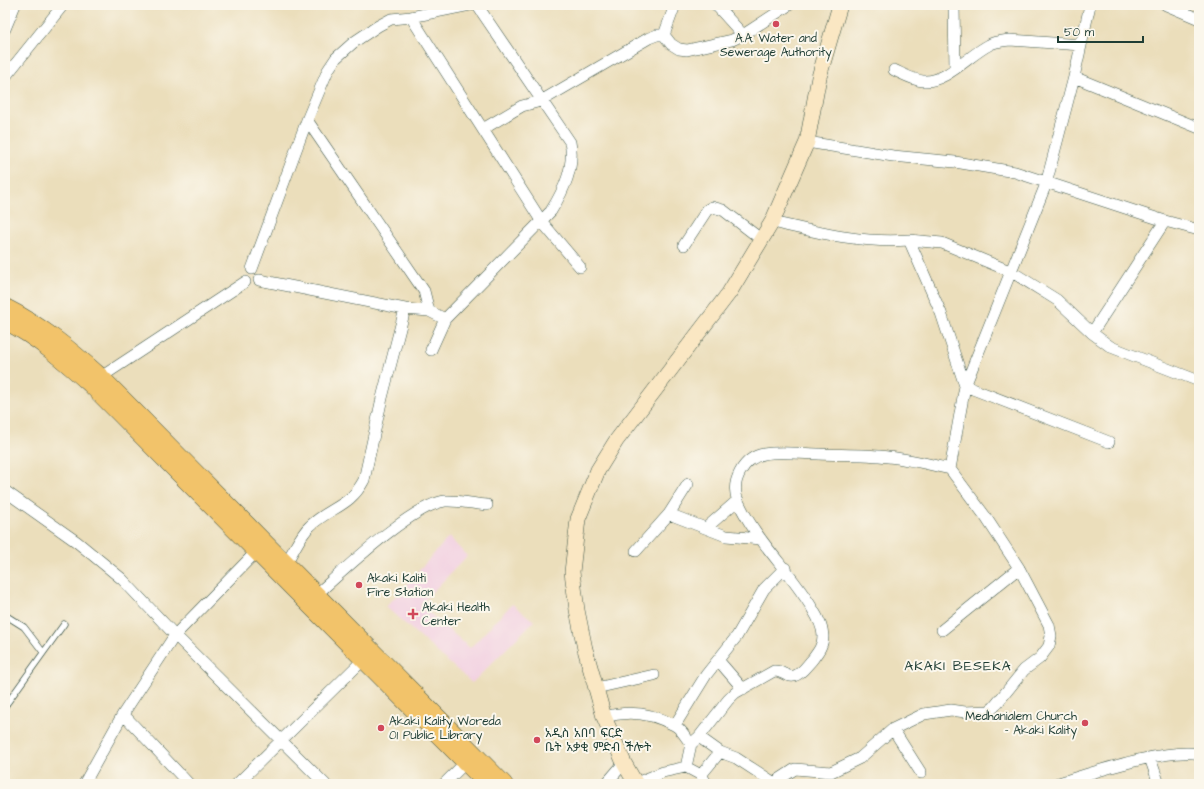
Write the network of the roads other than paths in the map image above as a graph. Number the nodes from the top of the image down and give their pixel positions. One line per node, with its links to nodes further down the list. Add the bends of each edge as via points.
1 (15, 5): 14 (street)
2 (64, 5): 20 (street)
3 (470, 5): 12 (street)
4 (477, 5): 22 (street)
5 (675, 5): 15 (street)
6 (716, 5): 16 (street)
7 (789, 5): 16 (street)
8 (840, 5): 26 (main road, via 819,77)
9 (954, 5): 18 (street)
10 (1090, 5): 17 (street)
11 (1166, 5): 13 (street)
12 (411, 18): 23 (street, via 391,19 354,42 336,58 328,70); 25 (street)
13 (1199, 19)
14 (5, 29)
15 (664, 35): 16 (street, via 671,44 687,50); 22 (street, via 649,38)
16 (744, 35)
17 (1081, 45): 18 (street, via 998,41); 21 (street)
18 (955, 69): 19 (street, via 934,81 916,80)
19 (894, 70)
20 (5, 77)
21 (1074, 77): 24 (street); 27 (street)
22 (541, 100): 25 (street, via 522,106); 29 (street, via 570,142 572,153 563,192)
23 (307, 120): 36 (street); 42 (street, via 424,291)
24 (1199, 128)
25 (483, 129): 29 (street)
26 (806, 142): 27 (street, via 993,168 1028,176); 30 (main road)
27 (1046, 184): 28 (street); 37 (street)
28 (1165, 221): 31 (street); 45 (street)
29 (542, 222): 35 (street); 43 (street)
30 (772, 222): 32 (main road); 33 (street, via 845,238 892,242)
31 (1199, 230)
32 (762, 240): 34 (street, via 723,210 712,207 707,210); 73 (main road, via 729,293 616,441 598,470 578,519 572,572 585,649)
33 (909, 240): 37 (street, via 942,243); 49 (street, via 941,313)
34 (684, 245)
35 (580, 267)
36 (252, 269): 38 (street, via 257,272); 39 (street, via 245,273)
37 (1012, 272): 45 (street, via 1057,300); 49 (street)
38 (259, 280): 39 (street, via 253,285); 41 (street)
39 (245, 282): 47 (street)
40 (5, 307): 47 (main road, via 38,325 72,350)
41 (405, 309): 42 (street); 61 (street, via 364,480 358,493 308,526)
42 (429, 311): 43 (street)
43 (445, 320): 46 (street)
44 (5, 321): 59 (main road, via 51,350 90,384)
45 (1092, 333): 48 (street, via 1111,346)
46 (431, 350)
47 (101, 377): 61 (main road)
48 (1199, 381)
49 (965, 386): 50 (street); 51 (street)
50 (1108, 442)
51 (950, 469): 54 (street, via 886,457 763,454 752,458 742,468 736,488); 63 (street)
52 (688, 484): 56 (street)
53 (5, 491): 68 (street, via 99,558)
54 (738, 500): 57 (street); 58 (street)
55 (487, 505): 64 (street, via 445,501 427,507 365,552)
56 (669, 514): 57 (street); 60 (street)
57 (706, 528): 58 (street, via 726,536)
58 (761, 538): 62 (street)
59 (257, 551): 68 (street); 70 (main road)
60 (636, 551)
61 (286, 563): 64 (main road)
62 (785, 568): 71 (street, via 764,589 737,636); 74 (street, via 800,587 821,626 823,636 820,650 801,672 794,676 774,671)
63 (1019, 568): 67 (street); 79 (street, via 1049,625 1049,646 1040,658 1024,670 989,711 936,711 909,720)
64 (317, 594): 84 (main road)
65 (5, 615): 69 (lane, via 24,627)
66 (64, 624): 69 (lane)
67 (942, 630)
68 (175, 635): 76 (street); 81 (street)
69 (43, 652): 75 (lane)
70 (364, 659): 81 (street); 84 (main road)
71 (718, 660): 74 (street); 78 (street)
72 (654, 675): 73 (street)
73 (596, 688): 77 (main road)
74 (743, 689): 80 (street, via 728,700)
75 (5, 706)
76 (123, 714): 91 (street); 92 (street)
77 (604, 717): 78 (street, via 621,712 635,712); 86 (main road)
78 (675, 725): 80 (street)
79 (893, 729): 88 (street); 90 (street, via 860,758 831,772 795,769)
80 (695, 740): 82 (street); 87 (street)
81 (281, 742): 93 (street); 94 (street)
82 (720, 752): 89 (street); 90 (street, via 736,758)
83 (1199, 754): 85 (street, via 1180,752)
84 (470, 758): 95 (street); 96 (main road); 97 (main road)
85 (1150, 758): 100 (street); 101 (street)
86 (624, 763): 98 (street); 99 (main road)
87 (686, 767): 89 (street); 99 (street, via 663,772)
88 (921, 773)
89 (704, 780)
90 (773, 783)
91 (84, 784)
92 (189, 784)
93 (238, 784)
94 (325, 784)
95 (444, 784)
96 (486, 784)
97 (504, 784)
98 (606, 784)
99 (636, 784)
100 (1055, 784)
101 (1159, 784)

